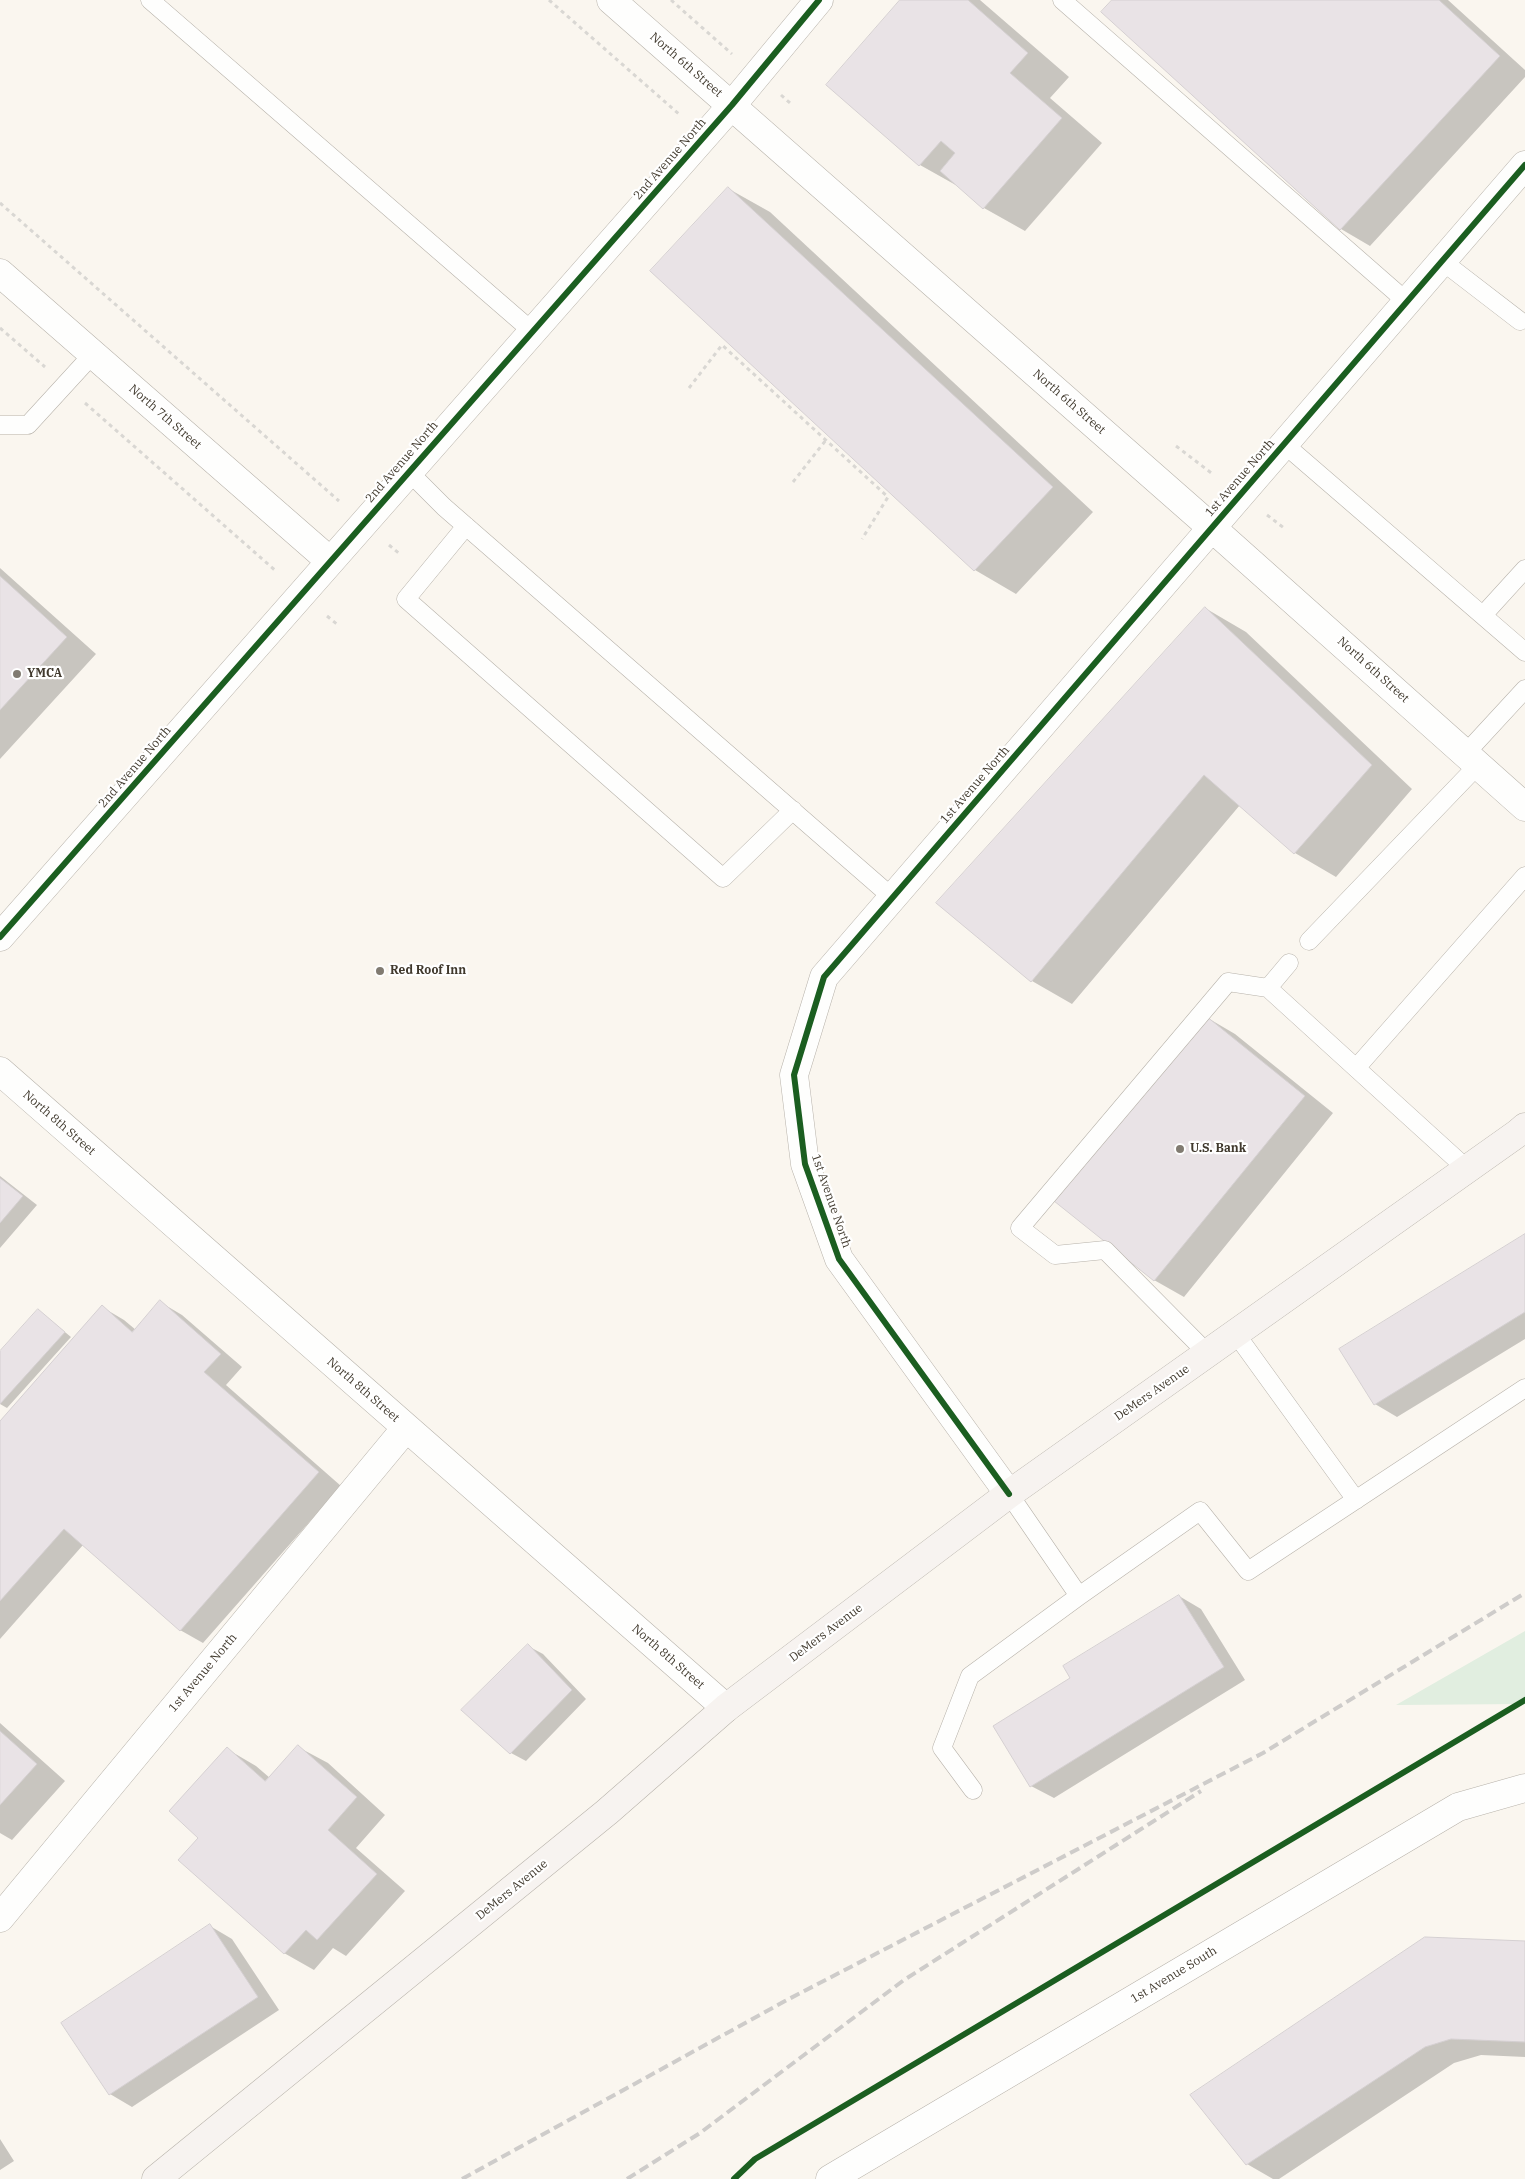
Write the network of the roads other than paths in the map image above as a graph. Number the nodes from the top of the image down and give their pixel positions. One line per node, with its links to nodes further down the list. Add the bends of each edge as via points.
1 (150, 0): 11 (lane)
2 (611, 0): 5 (street, North 6th Street)
3 (819, 0): 5 (street, 2nd Avenue North)
4 (1062, 0): 9 (lane)
5 (732, 105): 11 (street, 2nd Avenue North); 17 (street, North 6th Street)
6 (1525, 165): 7 (street, 1st Avenue North)
7 (1442, 261): 9 (street, 1st Avenue North); 10 (lane)
8 (0, 273): 12 (street, North 7th Street)
9 (1408, 302): 14 (street, 1st Avenue North)
10 (1520, 321)
11 (533, 332): 15 (street, 2nd Avenue North)
12 (93, 354): 13 (lane, via 28,425); 18 (street, North 7th Street)
13 (0, 425)
14 (1284, 444): 17 (street, 1st Avenue North); 20 (lane)
15 (408, 472): 16 (lane); 18 (street, 2nd Avenue North)
16 (466, 526): 25 (lane); 25 (lane, via 406,599 723,878)
17 (1212, 528): 23 (street, North 6th Street); 27 (street, 1st Avenue North)
18 (330, 561): 28 (street, 2nd Avenue North)
19 (1525, 569): 20 (lane)
20 (1484, 614): 21 (lane)
21 (1525, 652)
22 (1525, 689): 23 (lane)
23 (1472, 759): 24 (street, North 6th Street); 29 (lane)
24 (1525, 807)
25 (793, 810): 27 (lane)
26 (1525, 876): 32 (lane)
27 (892, 898): 40 (street, 1st Avenue North, via 824,977 794,1075 805,1164 839,1260)
28 (0, 937)
29 (1308, 941)
30 (1289, 963): 31 (lane)
31 (1268, 988): 32 (lane); 37 (lane, via 1228,982 1020,1228 1055,1255 1105,1250)
32 (1357, 1067): 35 (lane)
33 (0, 1071): 39 (street, North 8th Street)
34 (1525, 1127): 35 (main road, DeMers Avenue)
35 (1467, 1169): 36 (main road, DeMers Avenue)
36 (1236, 1334): 37 (main road, DeMers Avenue); 41 (lane)
37 (1208, 1354): 40 (main road, DeMers Avenue)
38 (1525, 1388): 41 (lane)
39 (406, 1428): 43 (street, North 8th Street); 46 (street, 1st Avenue North)
40 (1010, 1494): 42 (lane); 43 (main road, DeMers Avenue)
41 (1356, 1500): 42 (lane, via 1248,1571 1200,1511)
42 (1079, 1596): 45 (lane, via 970,1676 942,1748)
43 (726, 1708): 47 (main road, DeMers Avenue, via 607,1812)
44 (1525, 1788): 48 (street, 1st Avenue South, via 1458,1807)
45 (973, 1790)
46 (0, 1918)
47 (156, 2179)
48 (830, 2179)

